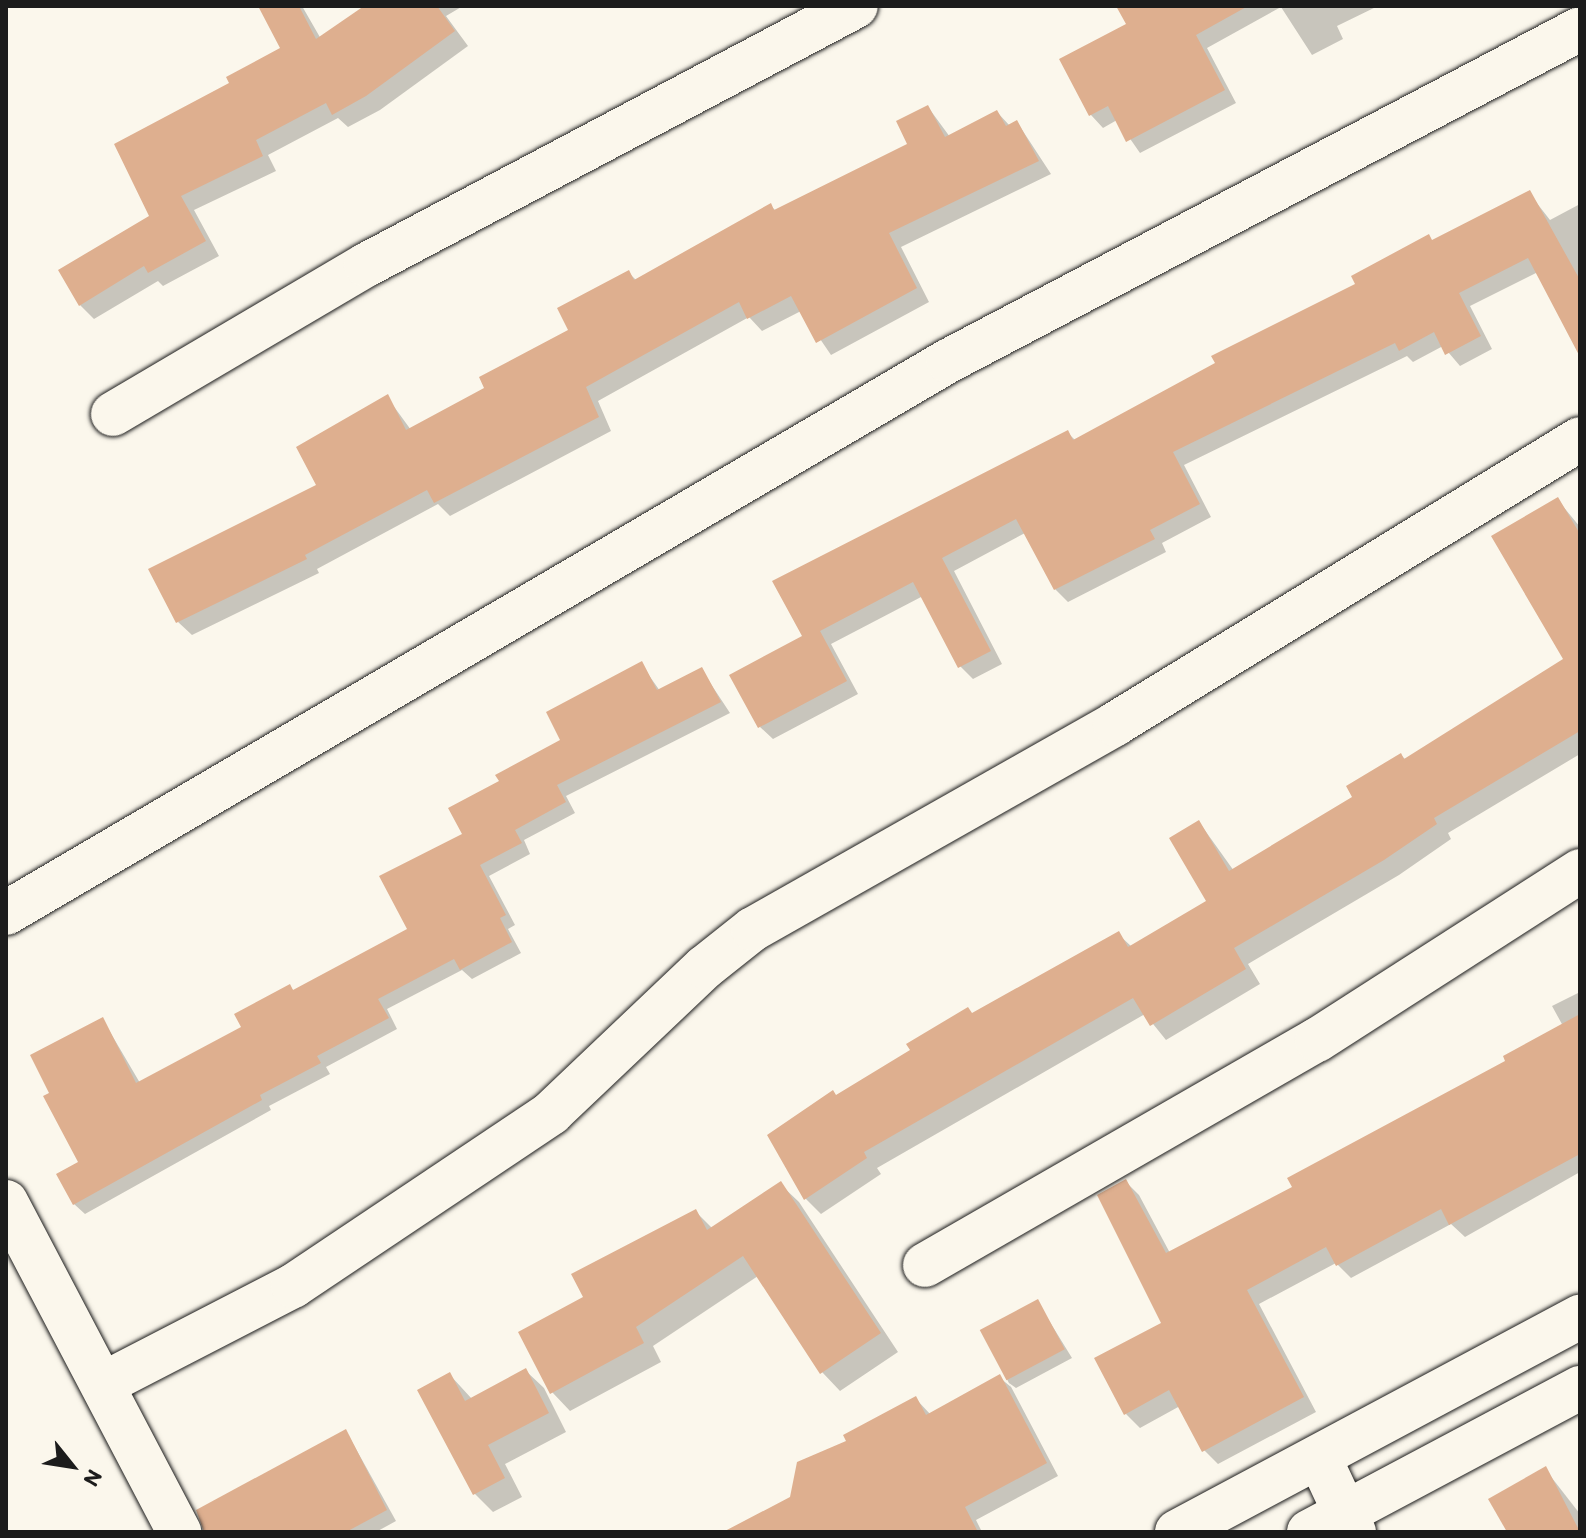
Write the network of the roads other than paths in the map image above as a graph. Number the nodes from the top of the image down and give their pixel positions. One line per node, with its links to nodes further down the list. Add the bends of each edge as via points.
1 (856, 6): 3 (street, via 366,265)
2 (1580, 29): 6 (street, via 948,361)
3 (113, 414)
4 (1580, 439): 10 (street, via 1115,724 753,929 705,967 551,1113 293,1286)
5 (1580, 871): 8 (street, via 1317,1040)
6 (6, 913)
7 (6, 1202): 10 (street)
8 (925, 1265)
9 (1580, 1317): 12 (street)
10 (105, 1383): 14 (street)
11 (1580, 1388): 13 (street)
12 (1319, 1457): 13 (street); 15 (street)
13 (1336, 1526)
14 (179, 1532)
15 (1177, 1532)

